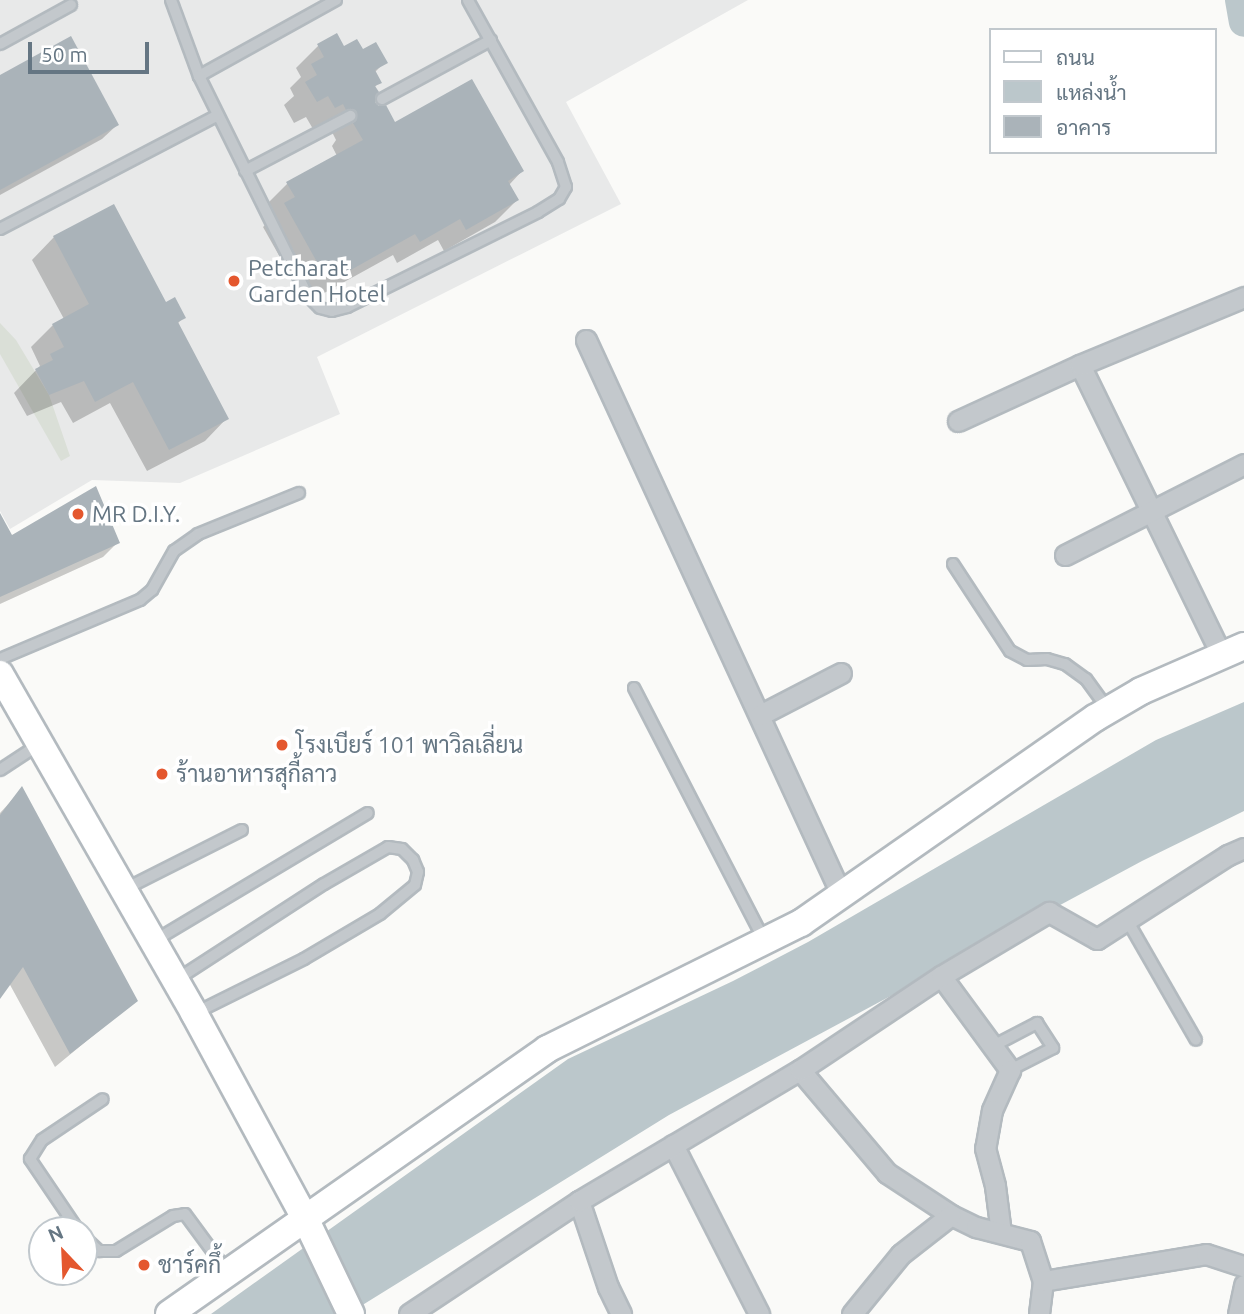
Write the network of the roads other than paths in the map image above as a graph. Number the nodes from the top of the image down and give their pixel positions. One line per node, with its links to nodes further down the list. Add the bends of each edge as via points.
1 (171, 0): 7 (lane)
2 (336, 0): 7 (lane)
3 (468, 0): 5 (lane)
4 (71, 5): 6 (lane)
5 (491, 40): 8 (lane); 11 (lane, via 565,175 566,187 559,199 538,212 332,311 320,308 307,295)
6 (0, 44)
7 (199, 76): 9 (lane)
8 (382, 99)
9 (216, 116): 11 (lane); 12 (lane)
10 (350, 117): 11 (lane)
11 (245, 171)
12 (0, 229)
13 (1244, 297): 15 (street)
14 (586, 340): 28 (street)
15 (1080, 365): 16 (street); 19 (street)
16 (958, 421)
17 (1244, 464): 19 (street)
18 (299, 494): 23 (lane, via 198,534 174,551 152,590 140,600)
19 (1152, 509): 20 (street); 22 (street)
20 (1065, 555)
21 (953, 564): 27 (lane, via 1010,651 1027,660 1065,664 1086,680)
22 (1233, 650): 27 (street)
23 (0, 659)
24 (841, 673): 28 (street)
25 (634, 688): 37 (lane)
26 (3, 689): 29 (street)
27 (1108, 710): 35 (street)
28 (760, 715): 35 (street)
29 (39, 744): 30 (lane); 34 (street)
30 (0, 770)
31 (368, 813): 38 (lane)
32 (242, 830): 34 (lane)
33 (1244, 848): 36 (street)
34 (124, 890): 38 (street)
35 (842, 896): 37 (street)
36 (1127, 920): 39 (street, via 1097,939 1049,912); 42 (lane)
37 (764, 941): 51 (street, via 547,1049)
38 (154, 942): 40 (street)
39 (942, 976): 43 (street); 44 (street)
40 (176, 981): 41 (street); 41 (lane, via 388,847 402,849 412,860 418,873 415,885 380,914 304,959)
41 (194, 1013): 51 (street)
42 (1196, 1040)
43 (993, 1046): 45 (street); 45 (lane, via 1037,1023 1053,1048)
44 (800, 1070): 47 (street); 49 (street, via 887,1173)
45 (1010, 1070): 52 (street, via 992,1110 985,1148)
46 (103, 1099): 50 (lane, via 42,1140 30,1159)
47 (673, 1146): 48 (street); 62 (street)
48 (579, 1201): 60 (street); 61 (street)
49 (951, 1215): 52 (street); 63 (street, via 901,1254)
50 (69, 1216)
51 (309, 1226): 55 (street); 59 (street)
52 (1001, 1233): 56 (street, via 1030,1241)
53 (98, 1250): 55 (lane, via 116,1251 173,1216 185,1214)
54 (1244, 1266): 56 (street, via 1206,1254)
55 (229, 1275): 58 (street)
56 (1043, 1281): 64 (street)
57 (1244, 1285): 65 (street)
58 (169, 1314)
59 (351, 1314)
60 (409, 1314)
61 (621, 1314)
62 (759, 1314)
63 (852, 1314)
64 (1039, 1314)
65 (1238, 1314)

